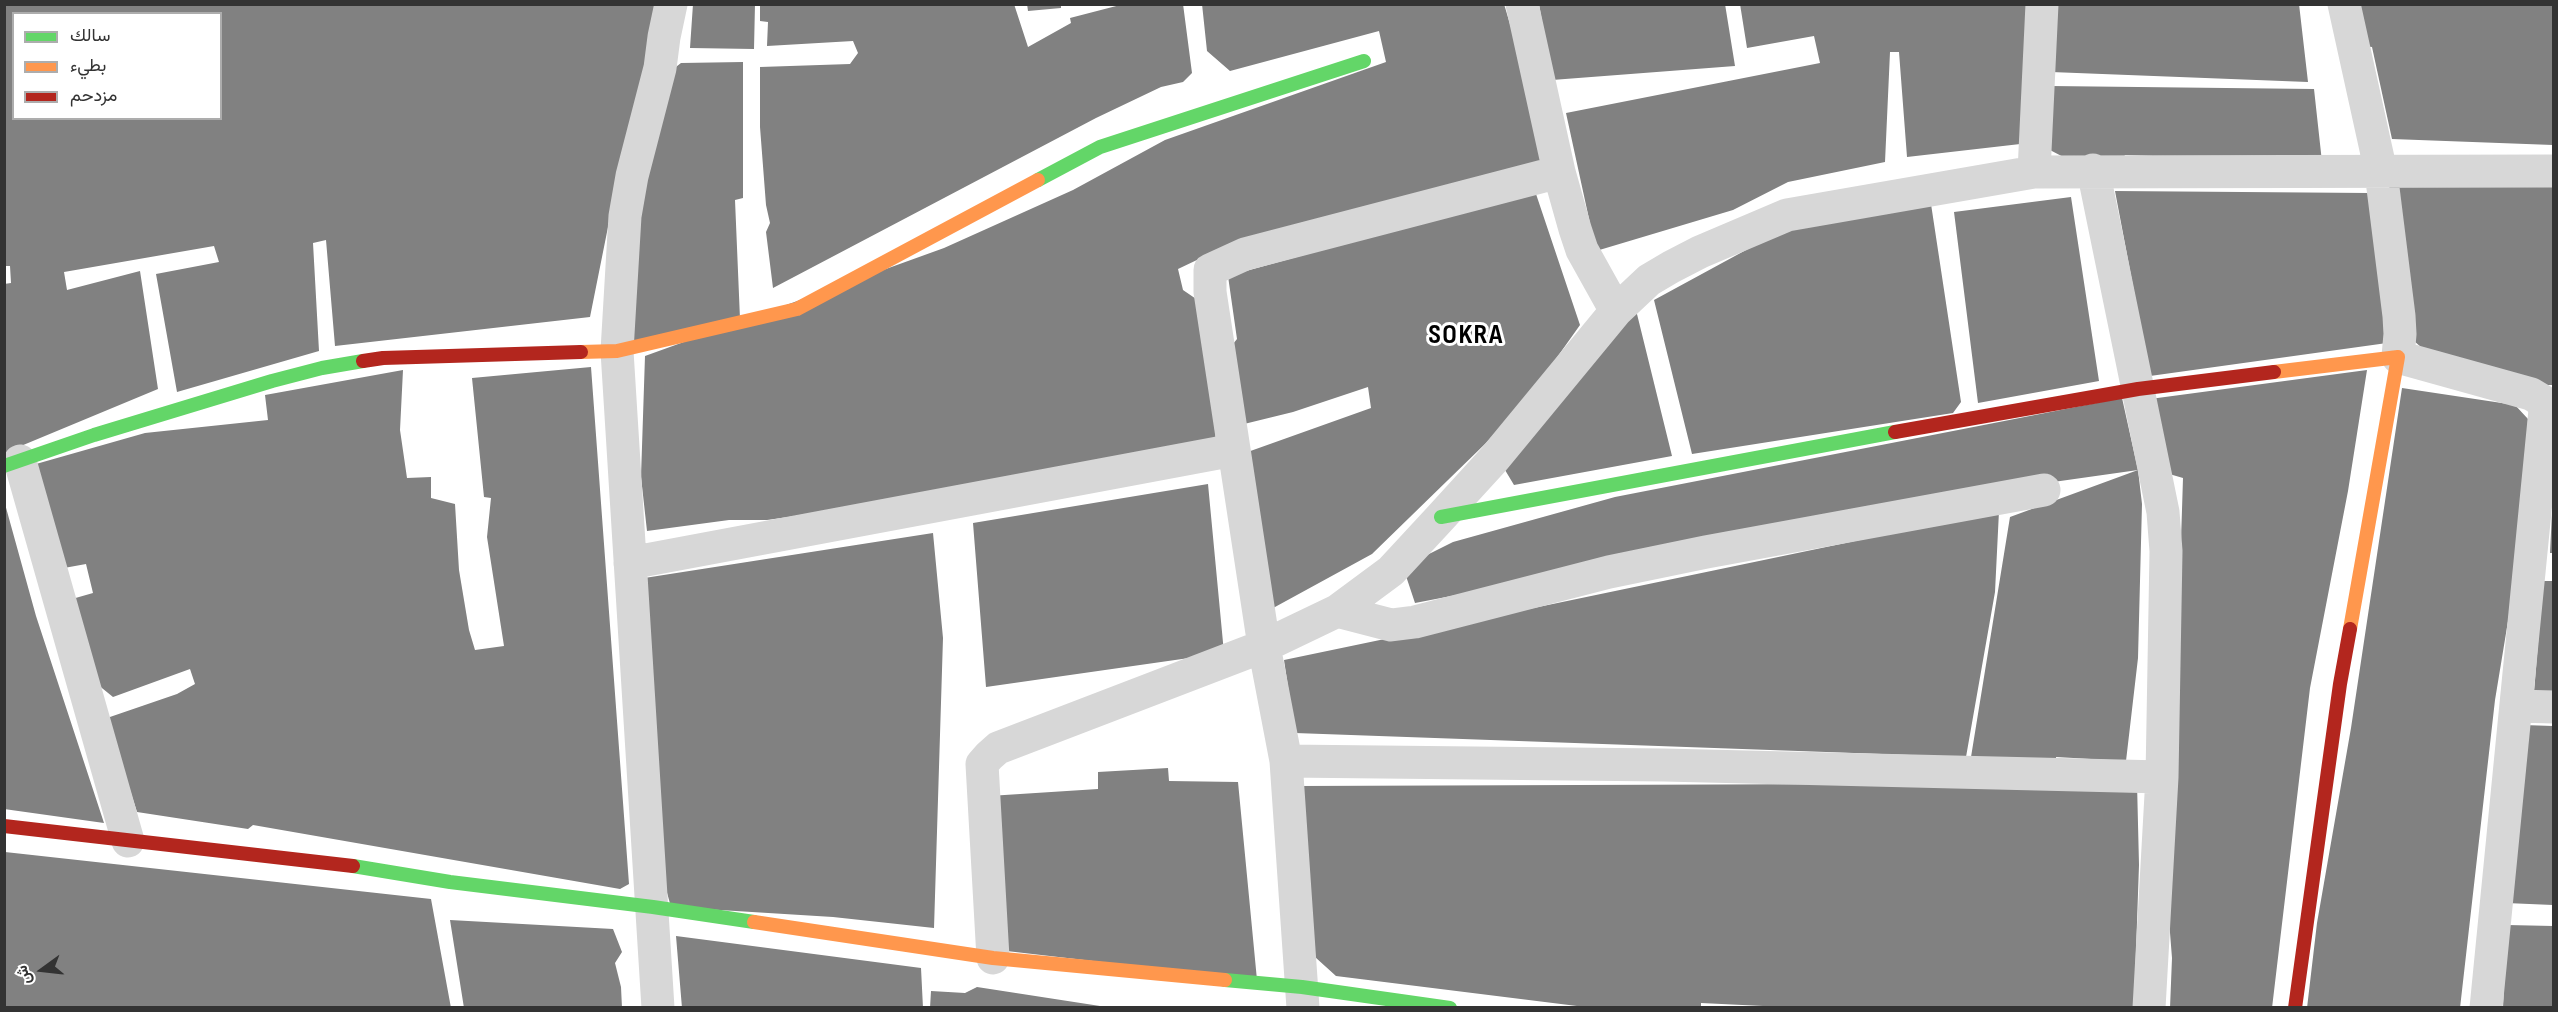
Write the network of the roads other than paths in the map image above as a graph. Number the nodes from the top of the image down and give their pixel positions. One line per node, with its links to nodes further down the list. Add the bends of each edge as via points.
1 (671, 4): 12 (street, via 625,216)
2 (1522, 4): 8 (street)
3 (2042, 4): 9 (street)
4 (2344, 4): 10 (street)
5 (1364, 61): 12 (street, via 1101,147 797,309)
6 (2093, 170): 9 (street); 10 (street); 14 (street)
7 (2553, 171): 10 (street)
8 (1559, 172): 11 (street, via 1582,250); 15 (street, via 1245,254 1210,270)
9 (2034, 172): 11 (street, via 1787,215 1671,267 1649,280)
10 (2381, 172): 13 (street, via 2399,316)
11 (1616, 311): 18 (street)
12 (617, 351): 16 (street, via 383,358 322,368); 19 (street)
13 (2398, 357): 14 (street); 20 (street, via 2541,400 2545,417); 35 (street, via 2340,684)
14 (2138, 389): 18 (street); 26 (street, via 2163,512 2166,551)
15 (1234, 450): 19 (street); 22 (street)
16 (12, 463): 28 (street)
17 (2044, 490): 21 (street, via 1631,567 1415,622 1391,626)
18 (1441, 517): 21 (street, via 1391,571)
19 (630, 563): 29 (street)
20 (2542, 563): 23 (street)
21 (1337, 611): 22 (street)
22 (1264, 646): 25 (street); 30 (street, via 998,748 981,764)
23 (2516, 706): 24 (street); 36 (street)
24 (2553, 707)
25 (1286, 761): 26 (street); 31 (street)
26 (2162, 777): 34 (street)
27 (4, 826): 28 (street)
28 (128, 841): 29 (street, via 315,860 450,882)
29 (653, 907): 30 (street); 32 (street)
30 (993, 958): 31 (street)
31 (1303, 997): 33 (street)
32 (658, 1008)
33 (1450, 1008)
34 (2149, 1008)
35 (2295, 1008)
36 (2486, 1008)

